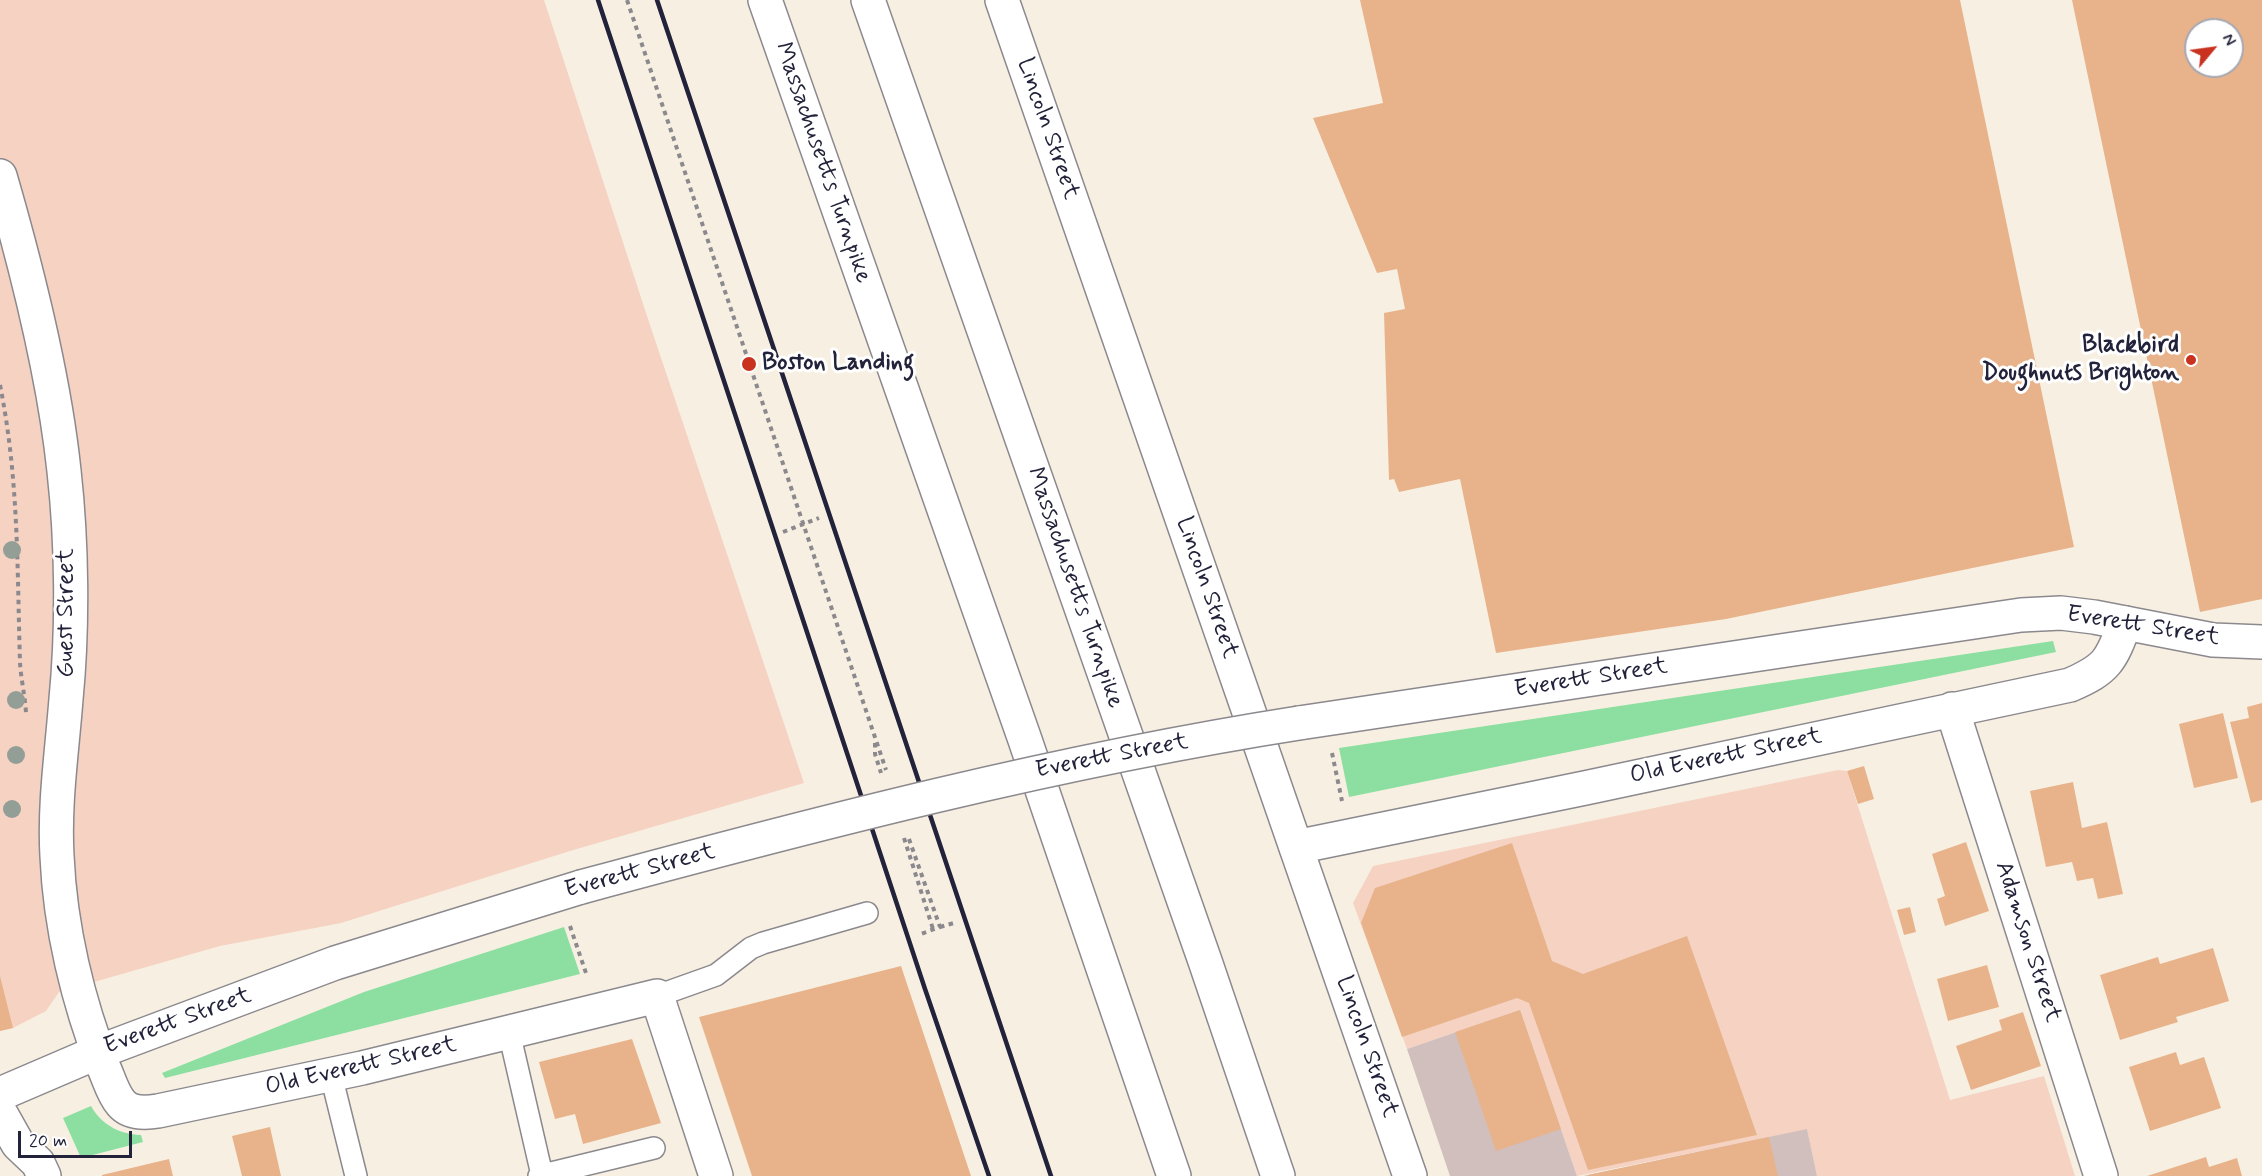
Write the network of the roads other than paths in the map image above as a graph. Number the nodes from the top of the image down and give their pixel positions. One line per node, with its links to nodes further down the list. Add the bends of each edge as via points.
1 (765, 0): 21 (main road, Massachusetts Turnpike)
2 (868, 0): 22 (main road, Massachusetts Turnpike)
3 (1002, 0): 8 (main road, Lincoln Street)
4 (0, 177): 12 (main road, Guest Street, via 37,324 64,471 69,639 57,787 57,859 66,938)
5 (2125, 623): 6 (main road, Everett Street, via 2213,640); 7 (main road, Old Everett Street, via 2108,662 2093,675 2070,685); 12 (main road, Everett Street, bridge, via 2061,613 2021,615 1299,723 1086,761 817,824 581,887 364,953)
6 (2262, 642)
7 (1952, 709): 8 (main road, Old Everett Street); 24 (main road, Adamson Street)
8 (1296, 847): 23 (main road, Lincoln Street)
9 (867, 914): 10 (lane, via 751,948 716,975)
10 (657, 996): 11 (main road, Old Everett Street); 20 (main road)
11 (509, 1032): 13 (main road, Old Everett Street); 19 (lane)
12 (98, 1052): 13 (main road, Old Everett Street, via 120,1101 128,1109 142,1112 158,1112); 14 (main road, Everett Street)
13 (331, 1075): 18 (lane)
14 (0, 1094)
15 (0, 1112): 17 (main road)
16 (654, 1148): 19 (lane)
17 (44, 1175)
18 (356, 1176)
19 (541, 1176)
20 (716, 1176)
21 (1174, 1176)
22 (1278, 1176)
23 (1410, 1176)
24 (2101, 1176)

